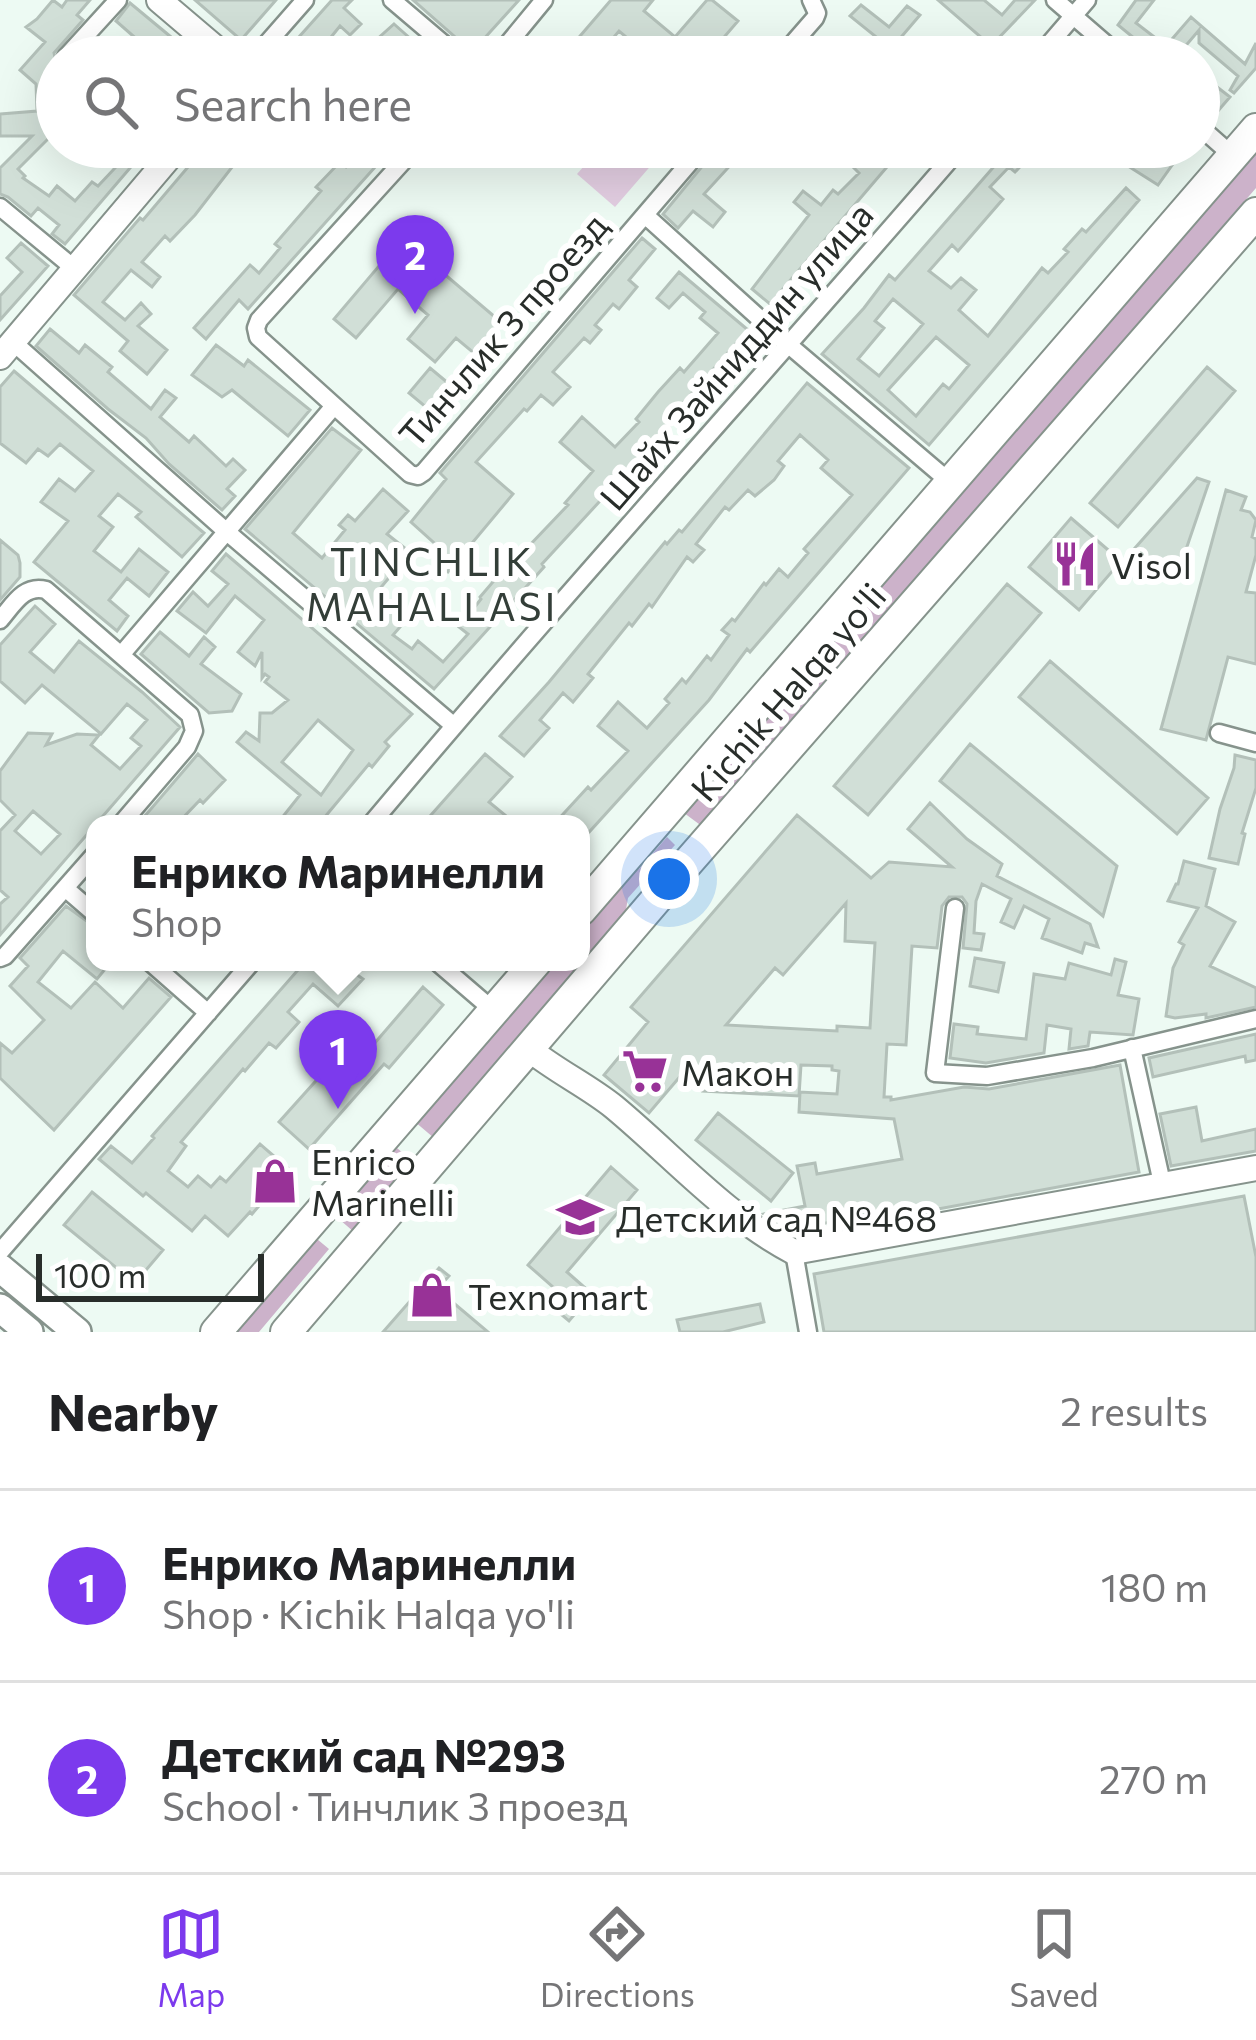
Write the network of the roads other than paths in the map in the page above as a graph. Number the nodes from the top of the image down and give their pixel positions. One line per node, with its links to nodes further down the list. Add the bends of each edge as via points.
1 (118, 0): 10 (street)
2 (159, 0): 11 (street)
3 (305, 0): 12 (street)
4 (392, 0): 13 (street)
5 (544, 0): 14 (street)
6 (811, 0): 15 (street, via 817,13)
7 (1055, 0): 9 (street)
8 (1087, 0): 9 (street)
9 (1073, 16): 16 (street); 17 (street)
10 (85, 36)
11 (201, 36)
12 (273, 36)
13 (434, 36)
14 (514, 36)
15 (799, 36)
16 (1056, 36)
17 (1096, 36)
18 (1256, 129): 20 (highway, Kichik Halqa yo'li)
19 (1220, 145): 20 (street)
20 (1233, 156): 32 (highway, Kichik Halqa yo'li)
21 (160, 168): 28 (street)
22 (397, 168): 31 (street, Тинчлик 3 проезд, via 256,328)
23 (686, 168): 27 (street, Тинчлик 3 проезд)
24 (943, 168): 29 (street, Шайх Зайниддин улица)
25 (0, 207): 28 (street)
26 (1256, 213): 42 (highway, Kichik Halqa yo'li)
27 (645, 215): 29 (street); 31 (street, Тинчлик 3 проезд, via 418,476)
28 (75, 269): 30 (street)
29 (790, 346): 32 (street); 36 (street, Шайх Зайниддин улица)
30 (6, 349): 33 (street)
31 (334, 406): 33 (street)
32 (951, 483): 41 (highway, Kichik Halqa yo'li)
33 (227, 532): 35 (street); 36 (street)
34 (0, 620): 35 (street, via 20,596 46,590)
35 (121, 655): 39 (street, via 190,715 194,731)
36 (454, 725): 40 (street, Шайх Зайниддин улица)
37 (1219, 733): 38 (street)
38 (1256, 743)
39 (129, 815)
40 (378, 815)
41 (660, 818): 42 (highway); 45 (highway, Kichik Halqa yo'li)
42 (697, 853): 57 (highway, Kichik Halqa yo'li)
43 (86, 864): 44 (street)
44 (65, 888): 46 (street); 48 (street)
45 (590, 900)
46 (86, 906)
47 (955, 908): 56 (street, via 935,1072 987,1076)
48 (0, 958)
49 (159, 971): 54 (street)
50 (244, 971): 54 (street)
51 (447, 971): 53 (street)
52 (528, 971): 53 (highway)
53 (494, 1011): 58 (highway)
54 (208, 1013): 62 (street)
55 (1256, 1019): 56 (street)
56 (1132, 1048): 61 (street)
57 (529, 1049): 59 (highway, Kichik Halqa yo'li); 63 (street, via 609,1102 757,1233)
58 (403, 1116): 59 (highway, via 413,1144); 66 (highway)
59 (441, 1151): 67 (highway, Kichik Halqa yo'li)
60 (1256, 1168): 61 (street)
61 (1162, 1183): 63 (street)
62 (0, 1252)
63 (794, 1252): 68 (street)
64 (0, 1268): 65 (main road)
65 (77, 1332)
66 (216, 1332)
67 (286, 1332)
68 (808, 1332)

